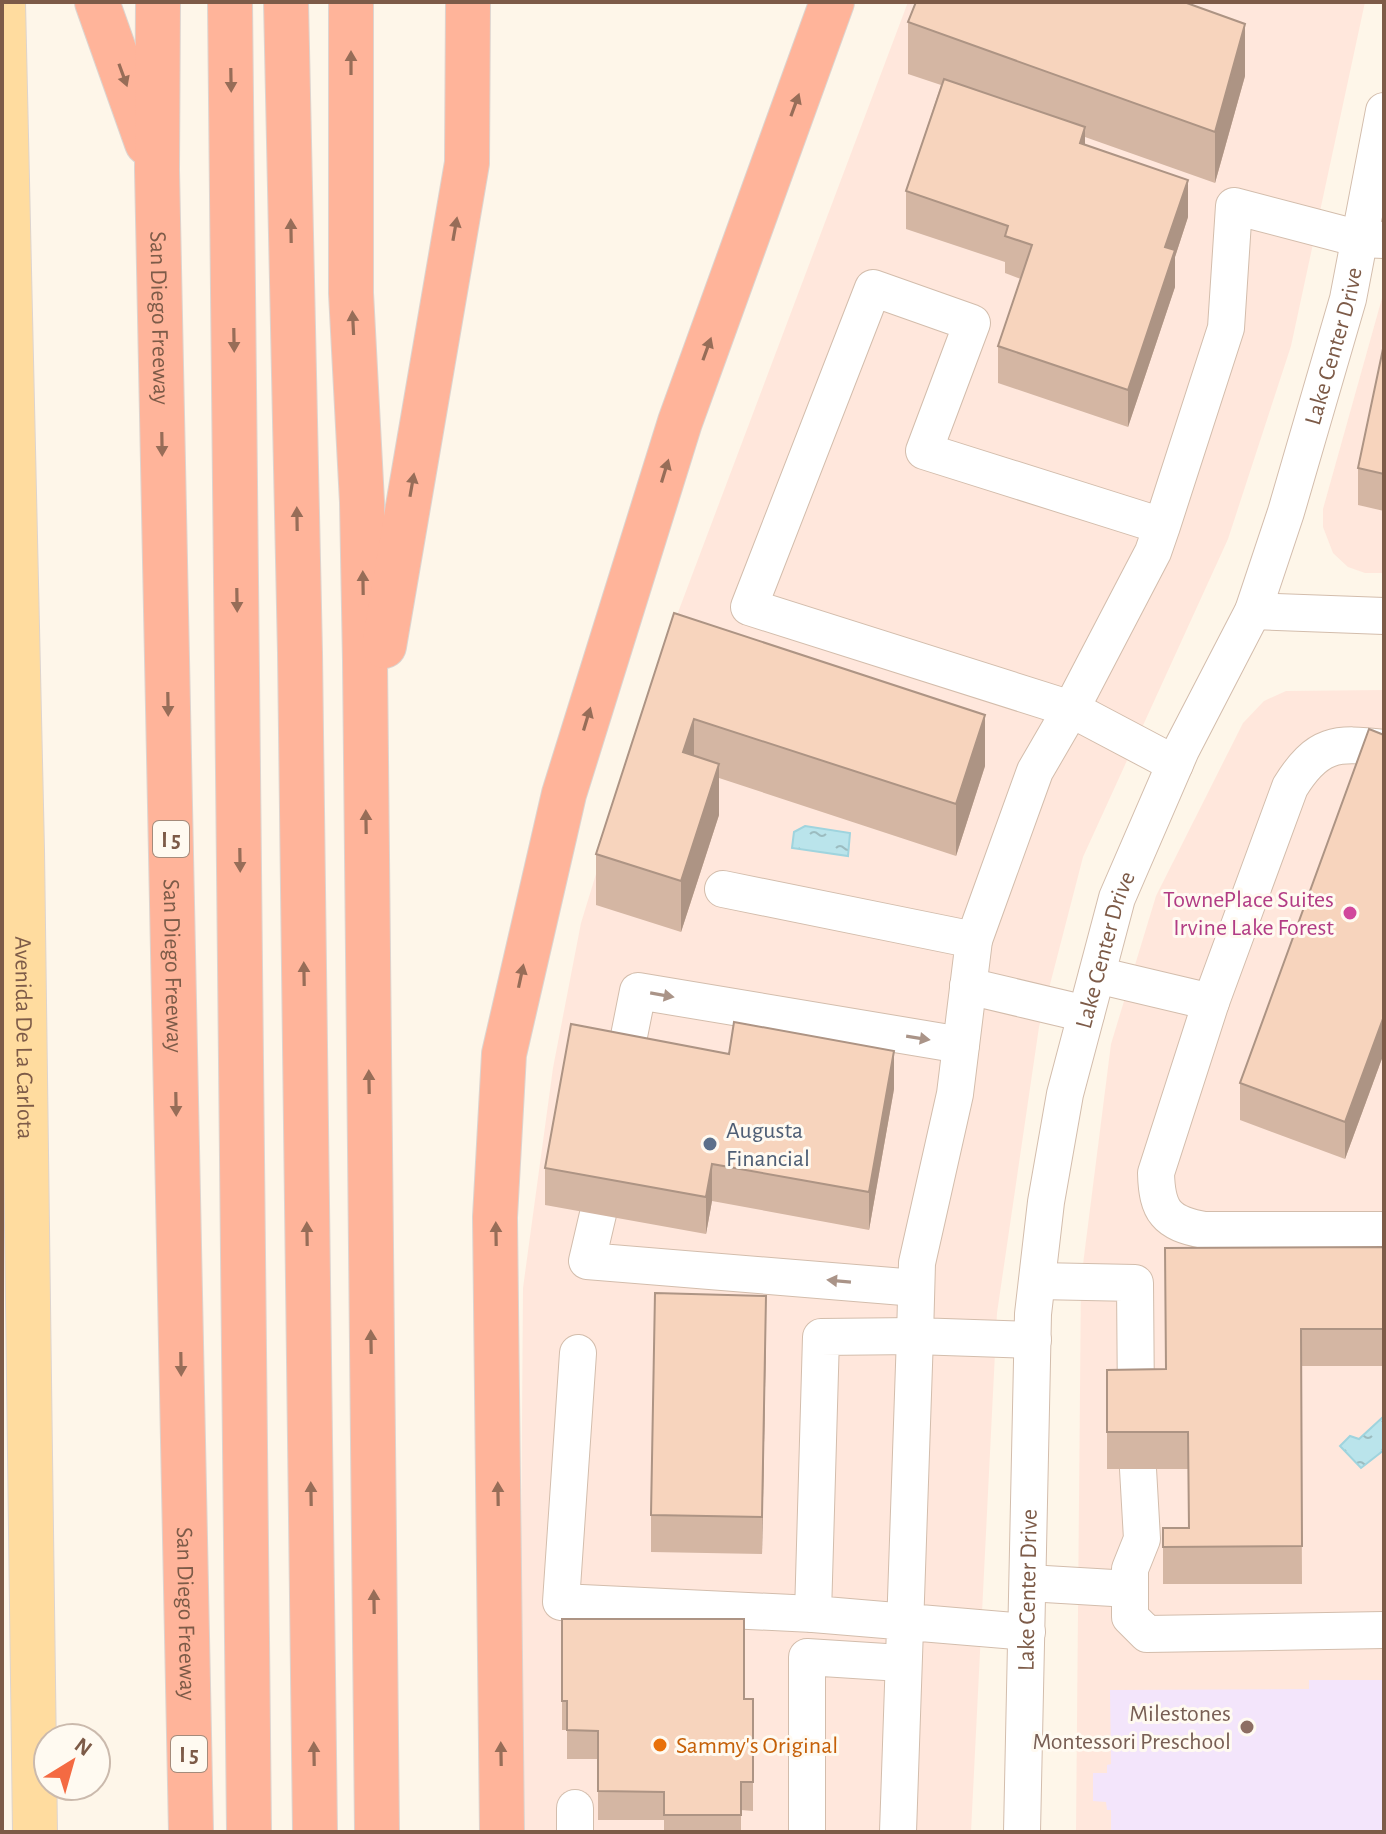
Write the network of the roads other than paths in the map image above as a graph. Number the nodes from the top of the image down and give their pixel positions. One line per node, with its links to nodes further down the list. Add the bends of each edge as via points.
1 (3, 2): 13 (main road, Avenida De La Carlota)
2 (97, 2): 10 (highway, one-way to 10)
3 (158, 2): 10 (highway, San Diego Freeway / I 5)
4 (230, 2): 48 (highway, one-way to 48)
5 (286, 2): 49 (highway, one-way to 5)
6 (351, 2): 18 (highway, one-way to 6, via 362,502 351,293)
7 (468, 2): 18 (highway, one-way to 7, via 467,163)
8 (832, 2): 51 (highway, one-way to 8, via 495,1217 504,1054 569,779 680,422)
9 (1384, 111): 11 (street, Lake Center Drive)
10 (157, 170): 47 (highway, San Diego Freeway / I 5, one-way to 47)
11 (1372, 240): 12 (street, via 1234,206 1226,328); 14 (street, Lake Center Drive, via 1348,299)
12 (1162, 526): 16 (street); 16 (street, via 924,451 972,323 873,288 749,607)
13 (9, 559): 27 (main road, Avenida De La Carlota)
14 (1253, 611): 15 (street); 19 (street, Lake Center Drive)
15 (1384, 616)
16 (1071, 709): 19 (street); 21 (street, via 1035,771)
17 (1384, 748): 24 (street, via 1347,743 1323,749 1301,769)
18 (366, 755): 50 (highway, one-way to 18)
19 (1175, 764): 22 (street, Lake Center Drive, via 1117,898)
20 (723, 889): 21 (street)
21 (974, 940): 23 (street)
22 (1097, 975): 24 (street); 25 (street, Lake Center Drive)
23 (968, 986): 25 (street); 26 (street)
24 (1211, 1002): 30 (street, via 1156,1173 1156,1194 1165,1214 1180,1226 1204,1230)
25 (1086, 1014): 31 (street, Lake Center Drive, via 1065,1094)
26 (961, 1045): 28 (street, one-way to 26, via 638,991); 32 (street)
27 (13, 1064): 40 (main road, Avenida De La Carlota)
28 (622, 1071)
29 (598, 1214): 32 (street, one-way to 29, via 587,1261)
30 (1384, 1230)
31 (1038, 1281): 34 (street, Lake Center Drive); 36 (street, via 1135,1283)
32 (916, 1288): 33 (street)
33 (915, 1336): 34 (street); 41 (street, via 821,1337); 42 (street)
34 (1033, 1340): 38 (street, Lake Center Drive)
35 (578, 1353): 41 (street, via 561,1602)
36 (1136, 1407)
37 (1138, 1469): 39 (street, via 1142,1539 1130,1569)
38 (1028, 1583): 39 (street); 44 (street, Lake Center Drive)
39 (1130, 1589): 43 (street, via 1130,1617 1147,1634)
40 (17, 1591): 46 (main road, Avenida De La Carlota)
41 (813, 1614): 42 (street)
42 (903, 1622): 44 (street); 45 (street)
43 (1384, 1630)
44 (1027, 1632): 54 (street, Lake Center Drive)
45 (901, 1663): 52 (street, via 807,1657); 53 (street)
46 (35, 1832)
47 (191, 1832)
48 (249, 1832)
49 (315, 1832)
50 (377, 1832)
51 (502, 1832)
52 (807, 1832)
53 (898, 1832)
54 (1022, 1832)

